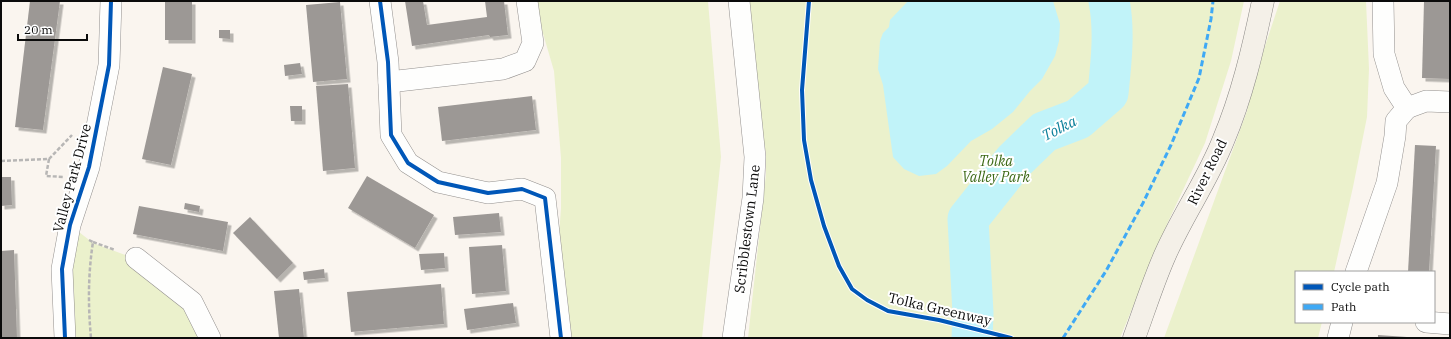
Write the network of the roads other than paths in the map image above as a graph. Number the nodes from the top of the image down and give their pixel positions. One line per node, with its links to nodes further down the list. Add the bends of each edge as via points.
1 (110, 1): 15 (street, Valley Park Drive, via 110,65 86,177 70,225 62,269)
2 (380, 1): 7 (street)
3 (527, 1): 7 (street, via 533,43 525,61 503,69)
4 (739, 1): 18 (street, Scribblestown Lane, via 755,157)
5 (1263, 1): 19 (main road, River Road, via 1241,95 1219,149 1165,255)
6 (1383, 1): 9 (street, via 1384,54 1394,88)
7 (389, 82): 17 (street, via 392,135 408,163 438,182 488,193 522,189 545,198)
8 (1450, 102): 9 (street, via 1426,101)
9 (1407, 108): 11 (street, via 1396,121 1396,136 1386,182)
10 (136, 258): 16 (street, via 192,302)
11 (1356, 271)
12 (1342, 323): 20 (street)
13 (1435, 323): 14 (street)
14 (1450, 324)
15 (65, 338)
16 (210, 338)
17 (561, 338)
18 (733, 338)
19 (1134, 338)
20 (1338, 338)

